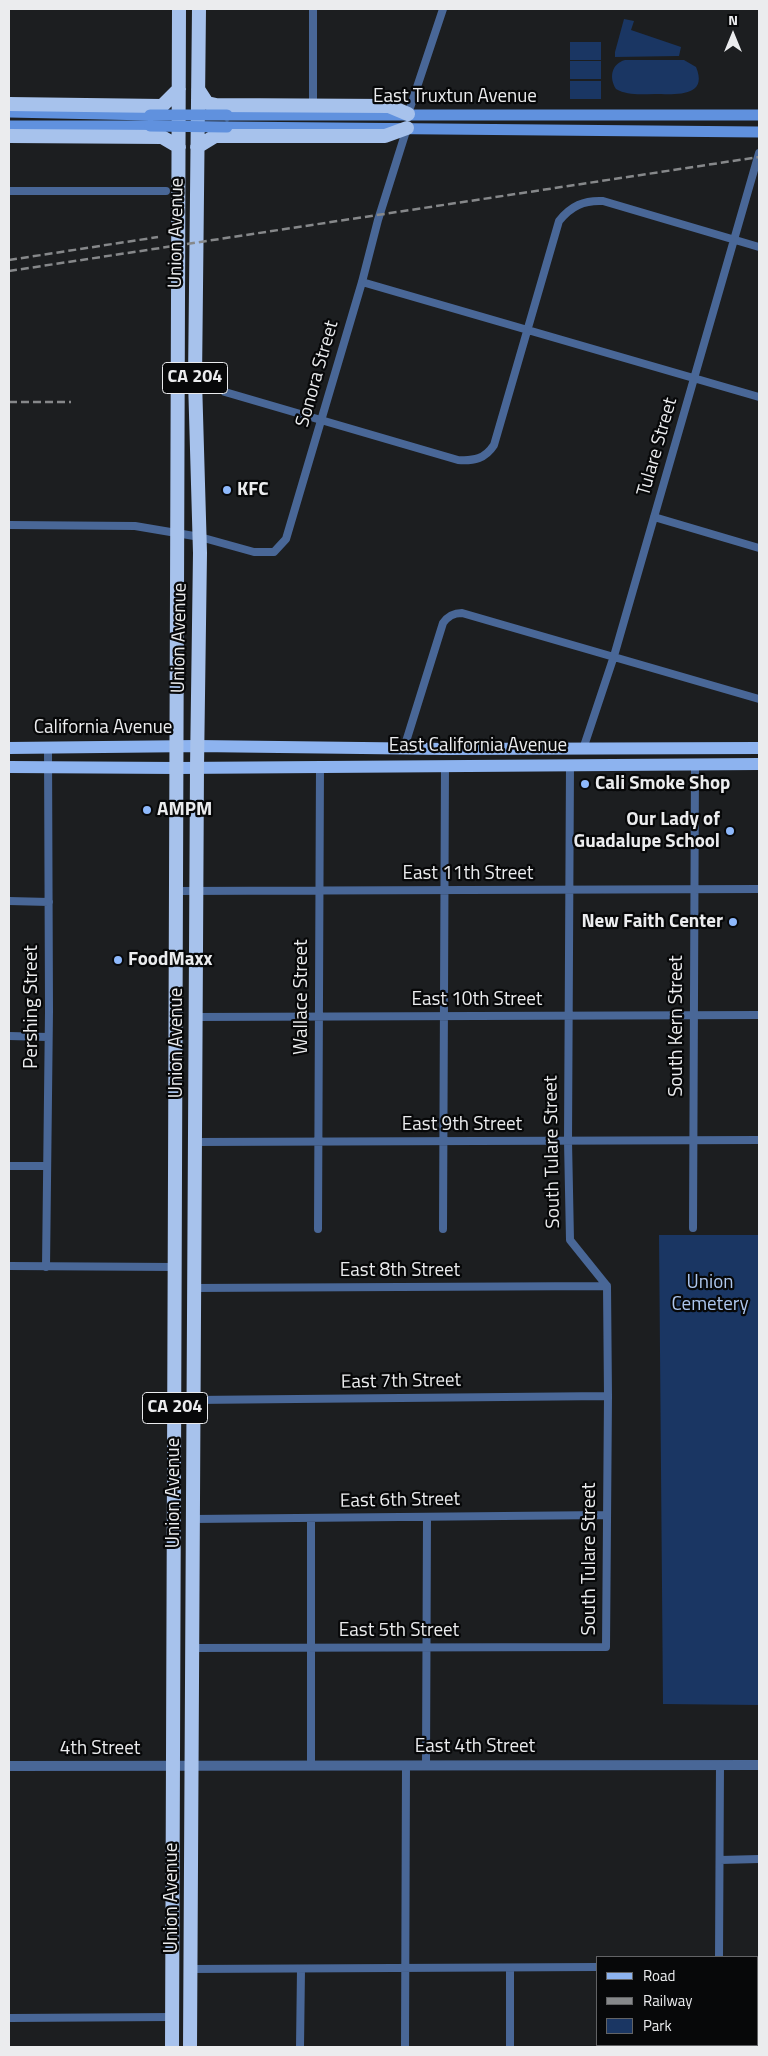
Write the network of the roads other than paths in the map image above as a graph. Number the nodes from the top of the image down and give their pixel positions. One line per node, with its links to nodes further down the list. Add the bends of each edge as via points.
1 (179, 9): 5 (highway, Union Avenue / CA 204)
2 (198, 9): 6 (highway, Union Avenue / CA 204)
3 (313, 9): 10 (street)
4 (443, 9): 16 (street, Sonora Street)
5 (179, 89): 9 (highway); 23 (highway, Union Avenue / CA 204)
6 (198, 89): 8 (highway, via 206,103); 24 (highway, Union Avenue / CA 204)
7 (9, 104): 9 (highway)
8 (216, 105): 10 (highway); 21 (highway)
9 (162, 106): 22 (highway)
10 (313, 106): 16 (highway, via 389,106)
11 (9, 112): 14 (main road)
12 (590, 115): 13 (main road, East Truxtun Avenue); 16 (main road, East Truxtun Avenue, via 470,115); 18 (main road)
13 (759, 115)
14 (150, 121): 15 (main road, East Truxtun Avenue, bridge); 17 (main road)
15 (227, 121): 16 (main road, East Truxtun Avenue); 16 (main road, East Truxtun Avenue, via 353,127)
16 (408, 121): 18 (main road, East Truxtun Avenue); 21 (highway, via 385,136); 30 (street, Sonora Street)
17 (9, 126)
18 (590, 130): 19 (main road, East Truxtun Avenue)
19 (759, 132)
20 (9, 136): 22 (highway)
21 (215, 136): 24 (highway)
22 (162, 137): 23 (highway)
23 (179, 147): 38 (highway, Union Avenue / CA 204)
24 (197, 147): 39 (highway, Union Avenue / CA 204, via 195,380)
25 (759, 153): 28 (street, Tulare Street)
26 (9, 191): 27 (street)
27 (166, 191)
28 (735, 240): 29 (street); 31 (street, via 603,201 577,205 558,221); 32 (street, Tulare Street)
29 (759, 247)
30 (362, 282): 31 (street); 35 (street, Sonora Street)
31 (528, 330): 32 (street); 35 (street, via 494,445 477,460 458,460)
32 (695, 379): 34 (street); 36 (street, Tulare Street)
33 (226, 392): 35 (street)
34 (759, 398)
35 (322, 420): 39 (street, Sonora Street, via 286,539 274,552 254,552)
36 (654, 517): 40 (street); 41 (street, Tulare Street)
37 (9, 525): 38 (street, Sonora Street, via 135,526)
38 (178, 533): 39 (street, Sonora Street); 44 (highway, Union Avenue / CA 204)
39 (200, 536): 43 (highway, Union Avenue / CA 204)
40 (759, 548)
41 (614, 656): 42 (street); 47 (street, via 455,613 447,617 440,631); 50 (street, Tulare Street)
42 (759, 699)
43 (197, 746): 44 (main road, California Avenue); 47 (main road, East California Avenue); 61 (highway, Union Avenue / CA 204)
44 (177, 747): 46 (main road, California Avenue); 60 (highway, Union Avenue / CA 204)
45 (9, 748): 46 (main road, California Avenue)
46 (48, 748): 59 (street, Pershing Street)
47 (404, 748): 49 (main road, East California Avenue); 53 (main road, via 401,756 361,758)
48 (754, 748): 50 (main road, East California Avenue); 51 (main road, via 706,756)
49 (502, 749): 50 (main road, East California Avenue); 54 (main road, via 450,758)
50 (583, 749): 55 (main road, via 576,756)
51 (695, 764): 52 (main road, East California Avenue); 56 (main road, East California Avenue); 62 (street, South Kern Street)
52 (759, 764)
53 (350, 765): 54 (main road, East California Avenue); 57 (main road, East California Avenue)
54 (445, 765): 55 (main road, East California Avenue); 64 (street)
55 (523, 765): 56 (main road, East California Avenue)
56 (570, 765): 65 (street, South Tulare Street)
57 (320, 766): 61 (main road, East California Avenue); 67 (street, Wallace Street)
58 (9, 767): 59 (main road, California Avenue)
59 (48, 767): 60 (main road, California Avenue); 70 (street, Pershing Street)
60 (177, 768): 61 (main road, California Avenue); 68 (highway, Union Avenue / CA 204)
61 (196, 768): 66 (highway, Union Avenue / CA 204)
62 (694, 889): 63 (street, East 11th Street); 65 (street, East 11th Street); 75 (street, South Kern Street)
63 (759, 889)
64 (444, 890): 65 (street, East 11th Street); 67 (street, East 11th Street); 73 (street)
65 (569, 890): 74 (street, South Tulare Street)
66 (196, 891): 67 (street, East 11th Street); 68 (street, East 11th Street); 76 (highway, Union Avenue / CA 204)
67 (319, 891): 72 (street, Wallace Street)
68 (176, 892): 92 (highway, Union Avenue / CA 204)
69 (9, 901): 70 (street)
70 (49, 902): 78 (street, Pershing Street)
71 (759, 1015): 75 (street, East 10th Street)
72 (318, 1016): 73 (street, East 10th Street); 76 (street, East 10th Street); 84 (street, Wallace Street)
73 (444, 1016): 74 (street, East 10th Street); 81 (street)
74 (568, 1016): 75 (street, East 10th Street); 82 (street, South Tulare Street)
75 (694, 1016): 79 (street, South Kern Street)
76 (195, 1017): 83 (highway, Union Avenue / CA 204)
77 (9, 1036): 78 (street)
78 (48, 1036): 86 (street, Pershing Street)
79 (693, 1140): 80 (street, East 9th Street); 82 (street, East 9th Street); 87 (street, South Kern Street)
80 (759, 1140)
81 (443, 1141): 82 (street, East 9th Street); 84 (street, East 9th Street); 89 (street)
82 (568, 1141): 93 (street, South Tulare Street, via 570,1240)
83 (195, 1142): 84 (street, East 9th Street); 94 (highway, Union Avenue / CA 204)
84 (318, 1142): 88 (street, Wallace Street)
85 (9, 1166): 86 (street)
86 (46, 1166): 91 (street, Pershing Street)
87 (693, 1228)
88 (318, 1229)
89 (443, 1229)
90 (9, 1266): 91 (street)
91 (46, 1267): 92 (street)
92 (175, 1267): 95 (highway, via 184,1278 185,1334); 112 (highway, Union Avenue / CA 204)
93 (607, 1286): 94 (street, East 8th Street); 96 (street, South Tulare Street)
94 (193, 1288): 95 (highway, Union Avenue / CA 204)
95 (193, 1349): 97 (highway, Union Avenue / CA 204)
96 (608, 1396): 97 (street, East 7th Street); 98 (street, South Tulare Street)
97 (193, 1400): 101 (highway, Union Avenue / CA 204)
98 (607, 1515): 99 (street, East 6th Street); 102 (street, South Tulare Street)
99 (427, 1517): 100 (street, East 6th Street); 105 (street)
100 (311, 1518): 101 (street, East 6th Street); 104 (street)
101 (193, 1519): 103 (highway, Union Avenue / CA 204)
102 (606, 1647): 105 (street, East 5th Street)
103 (192, 1648): 104 (street, East 5th Street); 113 (highway, Union Avenue / CA 204)
104 (311, 1648): 105 (street, East 5th Street); 106 (street)
105 (426, 1648): 108 (street)
106 (310, 1764): 107 (street, East 4th Street); 113 (street, East 4th Street)
107 (406, 1765): 108 (street, East 4th Street); 118 (street)
108 (426, 1765): 109 (street, East 4th Street)
109 (720, 1765): 110 (street, East 4th Street); 115 (street)
110 (759, 1765)
111 (9, 1766): 112 (street, 4th Street)
112 (174, 1766): 113 (street, 4th Street); 122 (highway, Union Avenue / CA 204)
113 (191, 1767): 120 (highway, Union Avenue / CA 204)
114 (759, 1859): 115 (street)
115 (720, 1860): 116 (street)
116 (719, 1956)
117 (596, 1967): 119 (street)
118 (405, 1968): 119 (street); 121 (street); 127 (street)
119 (510, 1968): 128 (street)
120 (190, 1969): 121 (street); 125 (highway, Union Avenue / CA 204)
121 (301, 1969): 126 (street)
122 (172, 2017): 123 (street); 124 (highway, Union Avenue / CA 204)
123 (9, 2018)
124 (172, 2047)
125 (190, 2047)
126 (300, 2047)
127 (405, 2047)
128 (510, 2047)

